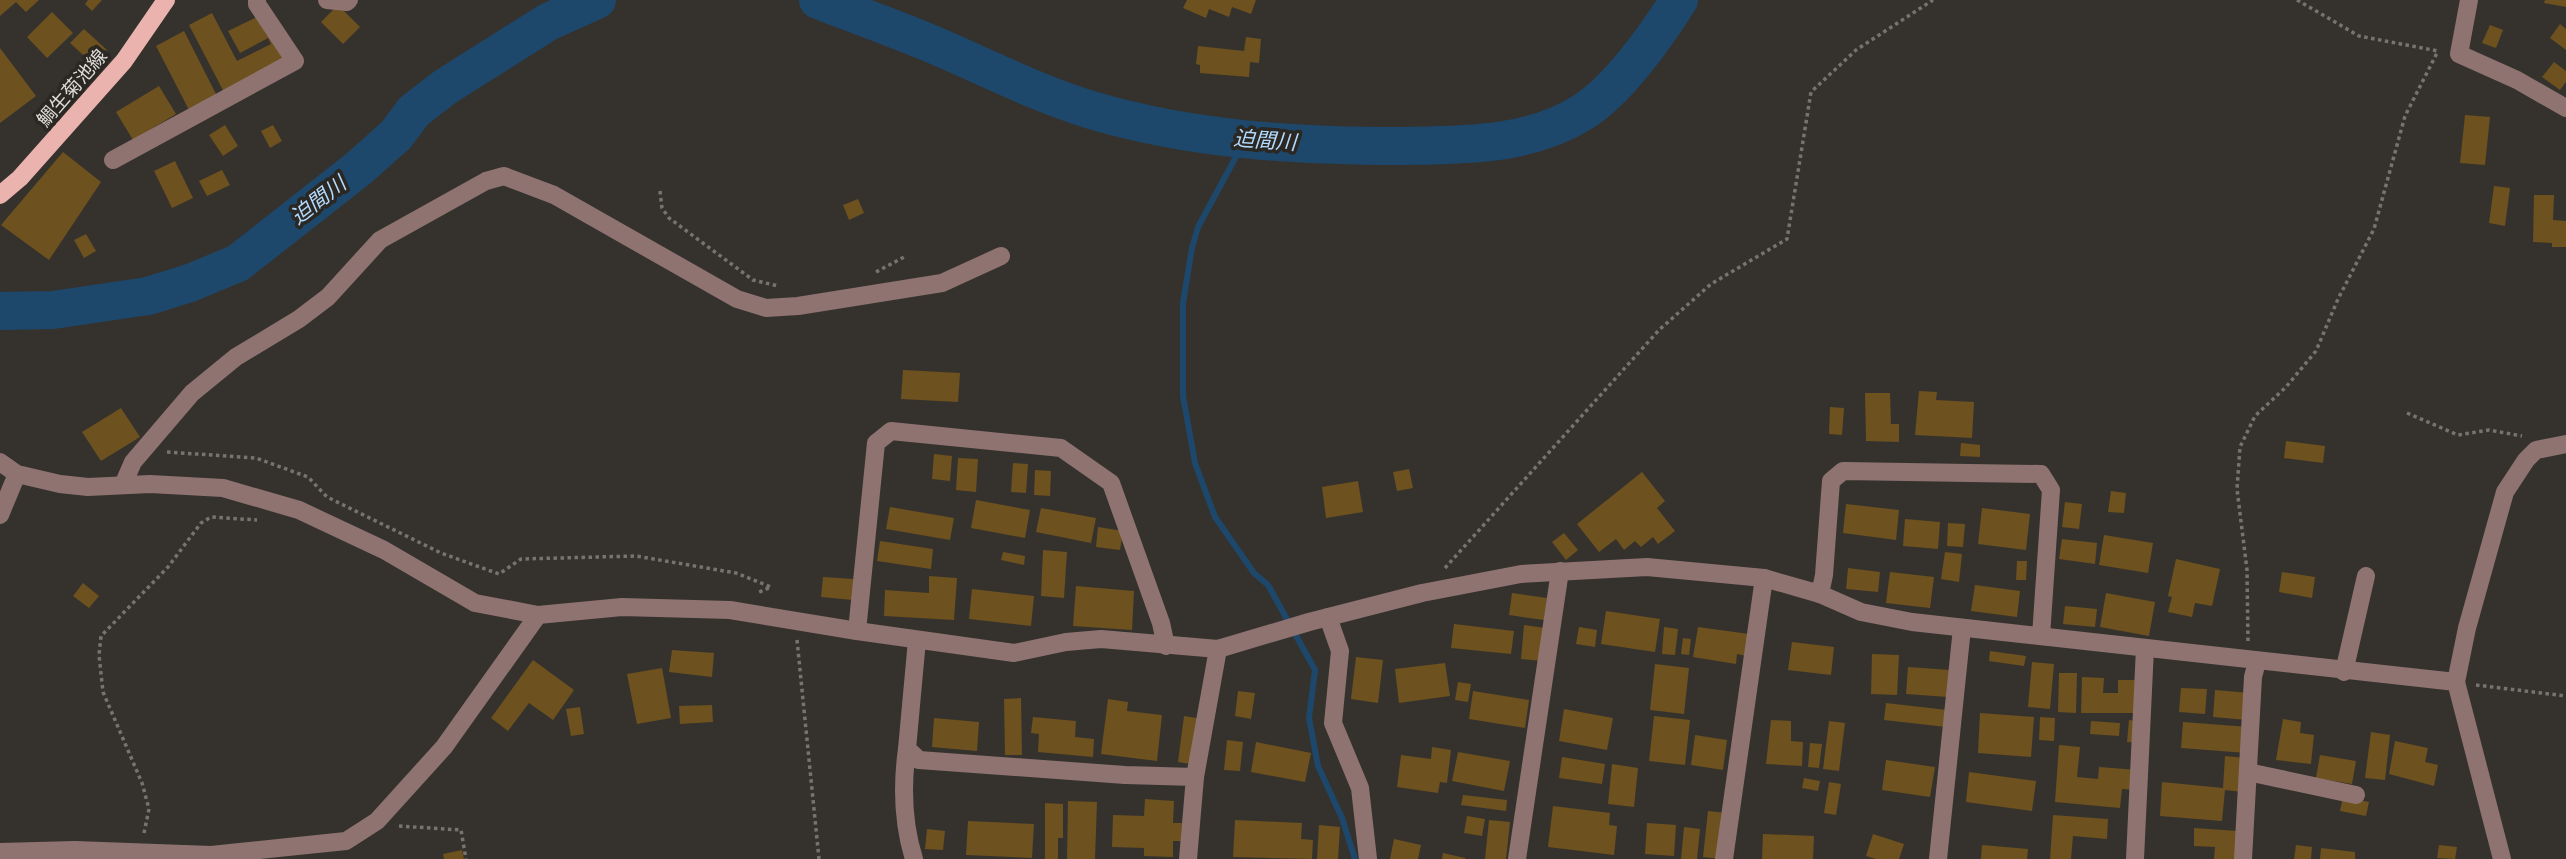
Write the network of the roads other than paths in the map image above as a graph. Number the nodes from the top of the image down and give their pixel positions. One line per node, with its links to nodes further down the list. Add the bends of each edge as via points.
1 (166, 0): 8 (main road, 鯛生菊池線, via 124,61)
2 (257, 0): 7 (street, via 295,61)
3 (327, 0): 4 (street)
4 (349, 0)
5 (2469, 0): 6 (street, via 2459,54)
6 (2566, 108)
7 (113, 160)
8 (0, 195)
9 (1001, 256): 13 (street, via 942,283 766,308 737,299 554,195 504,176 486,181 380,240 328,297 236,357 192,393 134,462)
10 (2566, 444): 30 (street, via 2536,450 2504,492)
11 (0, 462): 12 (street)
12 (18, 474): 13 (street, via 88,487); 14 (street)
13 (123, 485): 19 (street, via 223,488 299,510 384,550 475,603)
14 (0, 515)
15 (1560, 571): 17 (street, via 1647,567); 20 (street, via 1422,593); 39 (street)
16 (2366, 576): 29 (street)
17 (1764, 578): 18 (street); 40 (street)
18 (1820, 594): 21 (street, via 1861,612); 23 (street, via 1831,481 1843,471 2041,474 2051,490)
19 (538, 614): 22 (street, via 622,607 730,610); 35 (street, via 444,747 377,821 346,841 211,855)
20 (1328, 617): 27 (street); 38 (street, via 1340,651 1333,723 1360,789)
21 (1962, 628): 23 (street); 41 (street)
22 (857, 631): 24 (street); 25 (street, via 876,443 891,431 1062,448 1111,483)
23 (2041, 635): 26 (street)
24 (917, 640): 25 (street, via 1014,653 1101,639); 31 (street)
25 (1166, 646): 27 (street)
26 (2145, 648): 28 (street); 42 (street)
27 (1218, 649): 33 (street)
28 (2253, 661): 29 (street); 32 (street)
29 (2344, 672): 30 (street)
30 (2456, 682): 44 (street)
31 (907, 748): 33 (street, via 919,760 1113,775); 36 (street, via 907,836)
32 (2248, 772): 34 (street); 43 (street)
33 (1195, 776): 37 (street)
34 (2356, 795)
35 (0, 852)
36 (914, 859)
37 (1188, 859)
38 (1368, 859)
39 (1517, 859)
40 (1724, 859)
41 (1938, 859)
42 (2135, 859)
43 (2243, 859)
44 (2502, 859)

